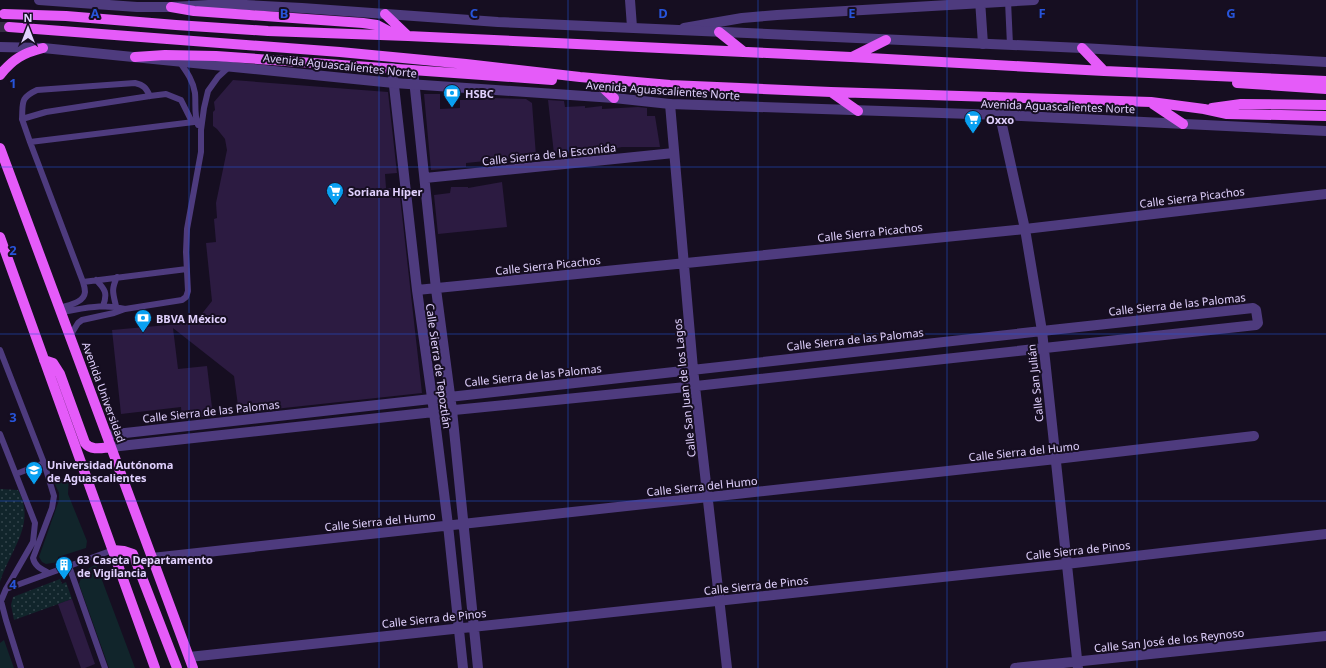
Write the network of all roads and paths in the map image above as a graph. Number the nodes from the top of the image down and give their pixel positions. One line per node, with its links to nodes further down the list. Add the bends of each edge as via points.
1 (38, 0): 6 (street)
2 (630, 0): 12 (street)
3 (1034, 0): 5 (street)
4 (980, 2): 5 (street); 13 (street, via 742,18); 18 (street)
5 (1008, 2): 19 (lane)
6 (137, 3): 7 (street)
7 (154, 3): 8 (street)
8 (172, 4): 10 (street, via 227,4); 15 (main road, via 194,11 363,23 377,25)
9 (4, 14): 15 (main road, via 268,31)
10 (385, 14): 12 (street, via 498,22); 16 (main road)
11 (9, 27): 34 (main road, Avenida Aguascalientes Norte, via 340,52)
12 (632, 27): 13 (street)
13 (675, 30): 14 (street)
14 (718, 32): 17 (street); 23 (main road)
15 (395, 35): 16 (main road)
16 (408, 36): 23 (main road)
17 (886, 40): 18 (street); 25 (main road)
18 (983, 44): 19 (street)
19 (1010, 45): 22 (street)
20 (0, 47): 21 (street, Avenida Aguascalientes Norte)
21 (43, 48): 24 (street, Avenida Aguascalientes Norte); 32 (main road, via 16,58)
22 (1082, 48): 27 (street); 31 (main road)
23 (744, 52): 25 (main road)
24 (135, 57): 26 (street, Avenida Aguascalientes Norte); 29 (main road, via 209,56)
25 (851, 57): 31 (main road)
26 (179, 61): 28 (street, Avenida Aguascalientes Norte); 52 (lane, via 190,76 195,91)
27 (1326, 62)
28 (230, 66): 37 (street, Avenida Aguascalientes Norte); 52 (lane, via 208,91)
29 (392, 68): 30 (main road); 37 (street, Calle Sierra de Tepoztlán)
30 (413, 70): 34 (main road, via 543,80); 38 (street, Calle Sierra de Tepoztlán)
31 (1104, 71): 33 (main road)
32 (0, 75)
33 (1208, 76): 36 (main road); 39 (main road, via 1234,83)
34 (580, 77): 35 (main road, Avenida Aguascalientes Norte)
35 (594, 79): 40 (main road, Avenida Aguascalientes Norte); 42 (main road)
36 (1326, 81)
37 (394, 83): 38 (street, Avenida Aguascalientes Norte); 68 (street, Calle Sierra de Tepoztlán)
38 (414, 85): 42 (street, Avenida Aguascalientes Norte); 58 (street, Calle Sierra de Tepoztlán)
39 (1323, 89)
40 (830, 92): 43 (main road, Avenida Aguascalientes Norte); 48 (main road)
41 (150, 96): 51 (lane, via 46,112); 51 (lane, via 142,84 135,83 37,90 27,94 23,100); 52 (lane, via 166,94 181,100)
42 (614, 98): 45 (street, Avenida Aguascalientes Norte)
43 (996, 98): 44 (main road, Avenida Aguascalientes Norte); 49 (street, Calle San Julián)
44 (1151, 102): 47 (main road, Avenida Aguascalientes Norte); 53 (main road)
45 (670, 104): 48 (street, Avenida Aguascalientes Norte); 57 (street, Calle San Juan de los Lagos)
46 (1323, 105): 47 (main road, via 1241,104)
47 (1204, 109): 50 (main road, Avenida Aguascalientes Norte, via 1227,114)
48 (858, 111): 49 (street, Avenida Aguascalientes Norte)
49 (1001, 115): 53 (street, Avenida Aguascalientes Norte); 60 (street, Calle San Julián)
50 (1326, 116)
51 (22, 119): 55 (lane)
52 (197, 121): 55 (lane); 63 (lane, via 201,130 201,152 187,229)
53 (1183, 124): 54 (street, Avenida Aguascalientes Norte)
54 (1326, 130)
55 (30, 142): 66 (lane)
56 (0, 148): 72 (main road, Avenida Universidad)
57 (674, 153): 58 (street, Calle Sierra de la Esconida); 62 (street, Calle San Juan de los Lagos)
58 (425, 178): 67 (street, Calle Sierra de Tepoztlán)
59 (1326, 194): 60 (street, Calle Sierra Picachos)
60 (1026, 228): 62 (street, Calle Sierra Picachos); 73 (street, Calle San Julián)
61 (0, 237): 77 (main road)
62 (684, 264): 67 (street, Calle Sierra Picachos); 78 (street, Calle San Juan de los Lagos)
63 (186, 269): 64 (lane); 71 (lane, via 188,291 182,300)
64 (117, 278): 65 (lane); 70 (lane, via 113,287)
65 (96, 280): 66 (lane); 69 (lane, via 106,293)
66 (83, 282): 72 (lane, via 83,298)
67 (436, 288): 68 (street, Calle Sierra Picachos); 80 (street, Calle Sierra de Tepoztlán)
68 (417, 290): 81 (street, Calle Sierra de Tepoztlán)
69 (103, 306): 70 (lane); 72 (lane)
70 (116, 306): 71 (lane)
71 (125, 309): 74 (lane, via 114,314 82,320)
72 (60, 310): 74 (main road, Avenida Universidad)
73 (1042, 331): 75 (street, Calle San Julián); 75 (street, Calle Sierra de las Palomas, via 1253,308 1256,310 1258,323 1256,326); 78 (street, Calle Sierra de las Palomas)
74 (70, 336): 85 (main road, Avenida Universidad)
75 (1044, 349): 79 (street, Calle Sierra de las Palomas); 88 (street, Calle San Julián)
76 (0, 350): 89 (lane)
77 (44, 360): 87 (main road, via 53,363 60,374 85,443 91,448); 95 (main road)
78 (693, 369): 79 (street, Calle San Juan de los Lagos); 80 (street, Calle Sierra de las Palomas)
79 (696, 386): 82 (street, Calle Sierra de las Palomas); 91 (street, Calle San Juan de los Lagos)
80 (450, 396): 81 (street, Calle Sierra de las Palomas); 82 (street, Calle Sierra de Tepoztlán)
81 (431, 398): 83 (street, Calle Sierra de Tepoztlán); 85 (street, Calle Sierra de las Palomas)
82 (452, 410): 83 (street, Calle Sierra de las Palomas); 92 (street, Calle Sierra de Tepoztlán)
83 (434, 412): 87 (street, Calle Sierra de las Palomas); 93 (street, Calle Sierra de Tepoztlán)
84 (0, 434): 90 (lane)
85 (107, 435): 87 (main road, Avenida Universidad)
86 (1254, 436): 88 (street, Calle Sierra del Humo)
87 (111, 447): 96 (main road, Avenida Universidad)
88 (1056, 459): 91 (street, Calle Sierra del Humo); 97 (street, Calle San Julián)
89 (44, 463): 90 (lane); 99 (lane, via 54,496 33,558 39,568)
90 (16, 474): 100 (lane, via 35,523 33,542)
91 (708, 497): 92 (street, Calle Sierra del Humo); 101 (street, Calle San Juan de los Lagos)
92 (464, 524): 93 (street, Calle Sierra del Humo); 102 (street, Calle Sierra de Tepoztlán)
93 (448, 525): 96 (street, Calle Sierra del Humo); 103 (street, Calle Sierra de Tepoztlán)
94 (1326, 534): 97 (street, Calle Sierra de Pinos)
95 (113, 550): 98 (lane); 109 (main road); 110 (main road, via 133,554)
96 (152, 558): 105 (main road, Avenida Universidad)
97 (1066, 564): 101 (street, Calle Sierra de Pinos); 106 (street, Calle San Julián)
98 (69, 566): 99 (lane); 108 (lane)
99 (49, 573): 100 (lane)
100 (6, 589): 107 (lane, via 1,601)
101 (720, 600): 102 (street, Calle Sierra de Pinos); 114 (street, Calle San Juan de los Lagos)
102 (474, 626): 103 (street, Calle Sierra de Pinos); 113 (street, Calle Sierra de Tepoztlán)
103 (459, 628): 105 (street, Calle Sierra de Pinos); 112 (street, Calle Sierra de Tepoztlán)
104 (1326, 636): 106 (street, Calle San José de los Reynoso)
105 (189, 657): 111 (main road, Avenida Universidad)
106 (1078, 665): 115 (street, Calle San José de los Reynoso)
107 (21, 668)
108 (105, 668)
109 (155, 668)
110 (177, 668)
111 (193, 668)
112 (463, 668)
113 (478, 668)
114 (727, 668)
115 (1015, 668)

